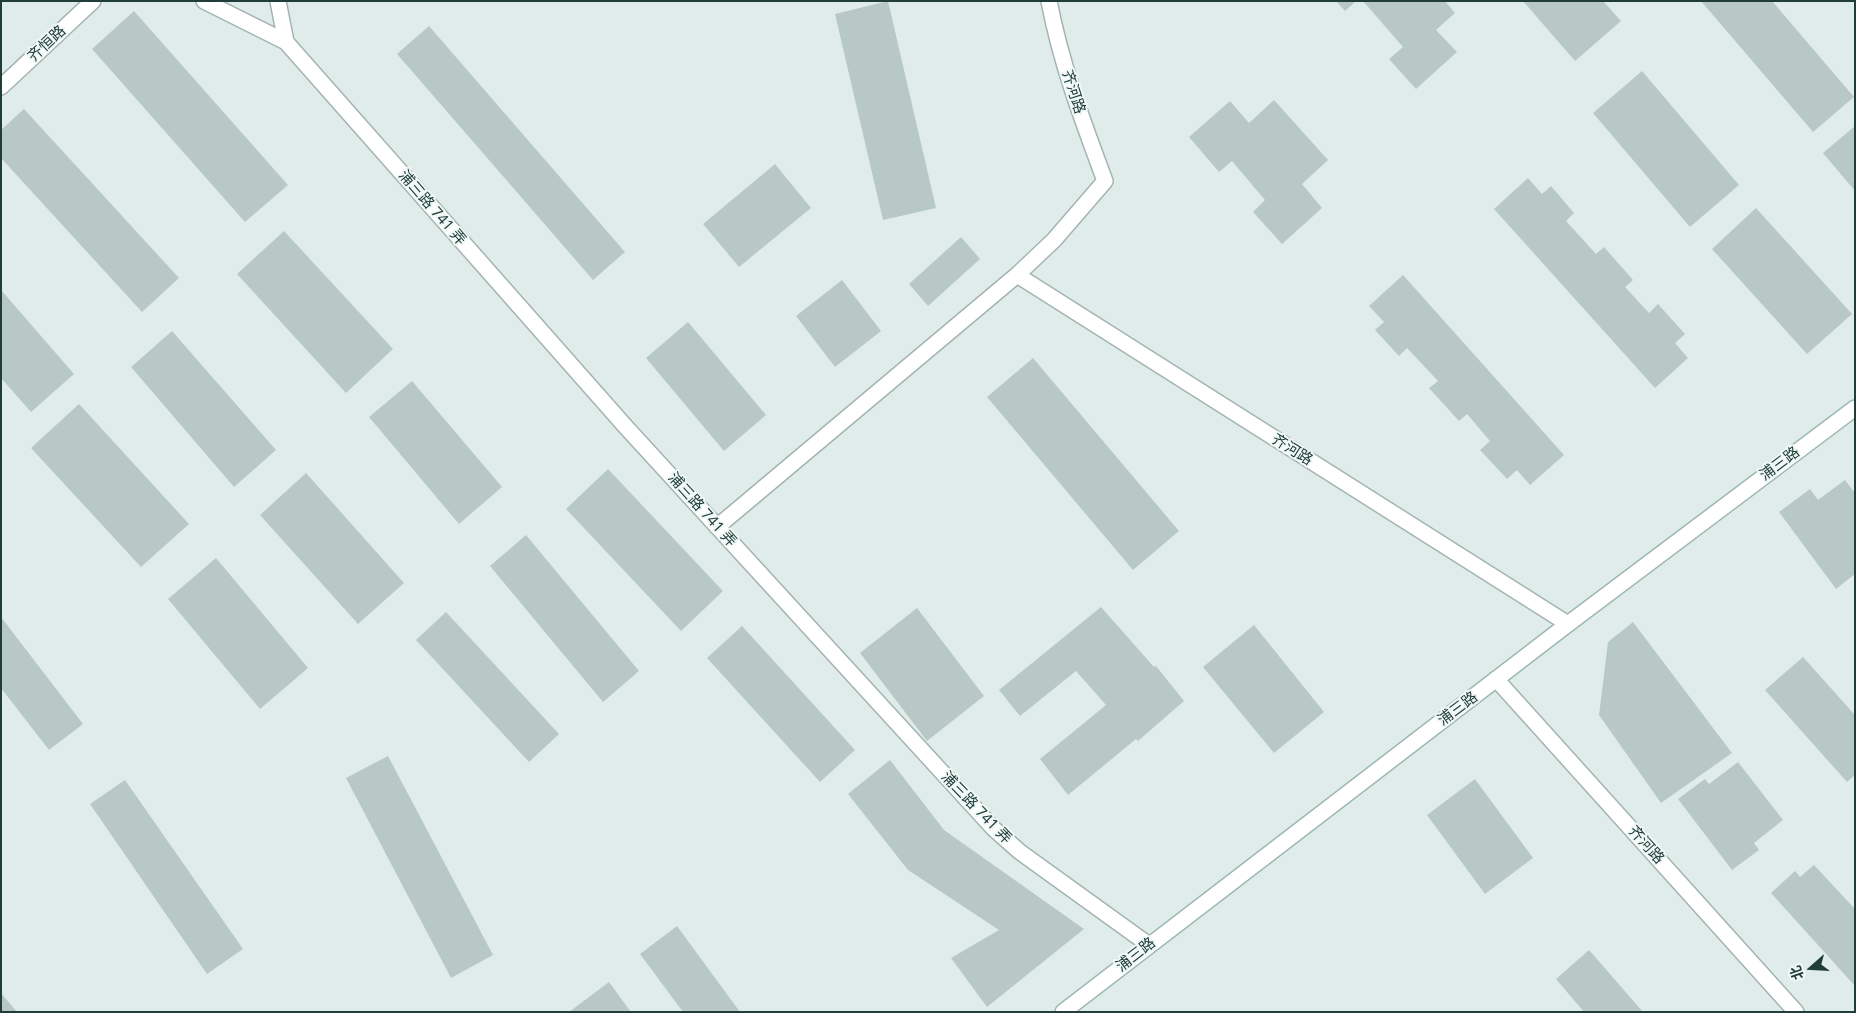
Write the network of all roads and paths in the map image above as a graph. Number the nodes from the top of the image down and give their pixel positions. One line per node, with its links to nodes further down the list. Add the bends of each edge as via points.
1 (93, 1): 6 (street, 齐恒路)
2 (204, 1): 5 (street)
3 (278, 1): 5 (street)
4 (1049, 1): 7 (street, 齐河路, via 1075,102 1106,181 1054,240)
5 (286, 42): 9 (street, 浦三路 741 弄)
6 (1, 87)
7 (1017, 275): 9 (street); 10 (street, 齐河路)
8 (1855, 408): 10 (street, 浦三路)
9 (717, 527): 12 (street, 浦三路 741 弄, via 1007,842)
10 (1568, 624): 11 (street, 浦三路)
11 (1496, 679): 12 (street, 浦三路); 14 (street, 齐河路)
12 (1149, 945): 13 (street, 浦三路)
13 (1063, 1012)
14 (1796, 1012)

